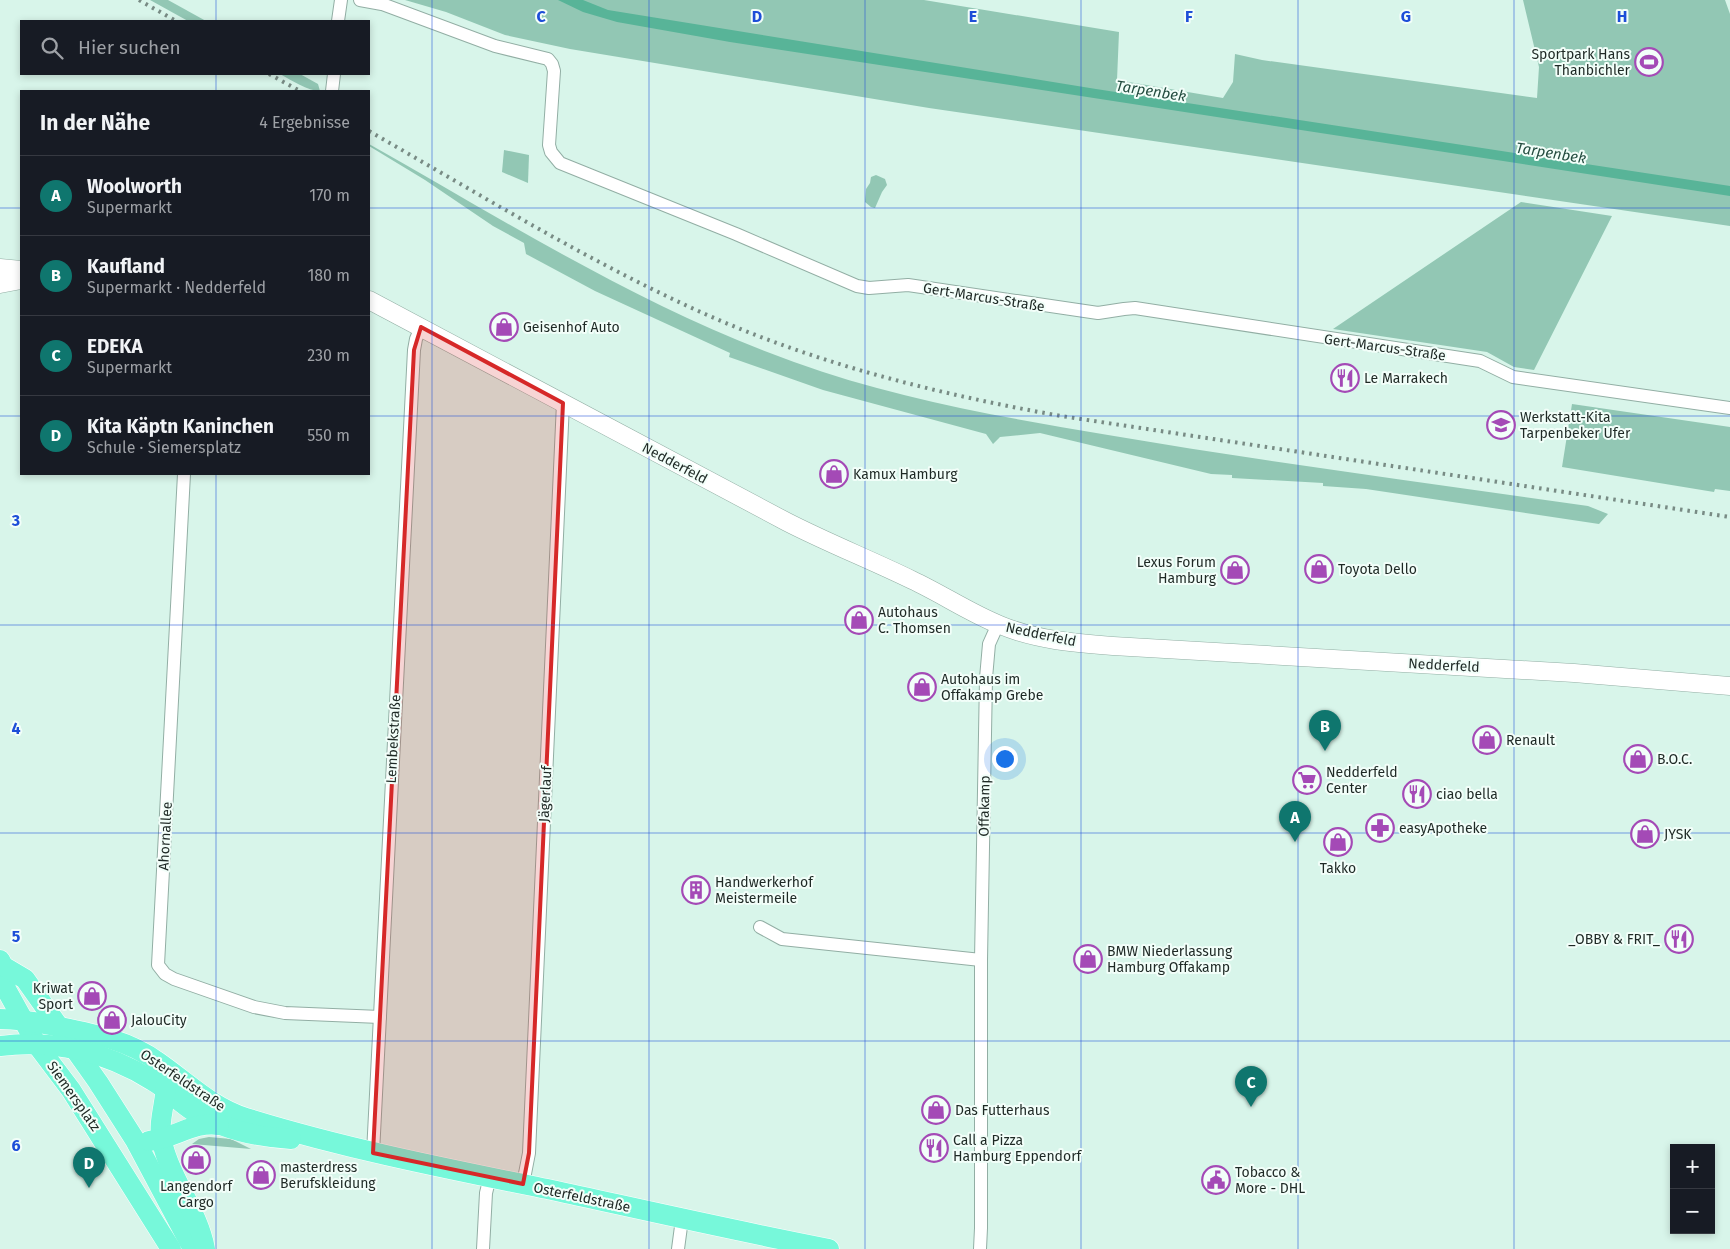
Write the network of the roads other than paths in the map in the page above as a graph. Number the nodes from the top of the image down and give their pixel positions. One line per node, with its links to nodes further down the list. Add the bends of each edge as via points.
1 (341, 0): 3 (street)
2 (360, 0): 13 (street, Gert-Marcus-Straße, via 382,4 495,46 548,59 554,71 550,145 551,152 560,163 857,286 908,285 1098,314 1135,308 1480,360 1513,377)
3 (338, 20)
4 (334, 75): 5 (street)
5 (332, 90)
6 (0, 268): 7 (main road)
7 (20, 270)
8 (20, 280): 9 (main road)
9 (0, 284)
10 (370, 301): 11 (main road, Nedderfeld)
11 (422, 327): 12 (main road, Nedderfeld); 20 (street, Lembekstraße, via 414,350)
12 (563, 403): 15 (main road, Nedderfeld, via 787,522); 33 (street, Jägerlauf, via 529,1153)
13 (1730, 408)
14 (184, 475): 20 (street, Ahornallee, via 158,965 165,974 174,978 254,1006 286,1013)
15 (998, 624): 16 (main road, Nedderfeld, via 1018,632 1078,643 1574,673); 18 (street, Offakamp, via 987,655)
16 (1730, 686)
17 (760, 927): 18 (street, via 782,939)
18 (981, 960): 41 (street, Offakamp)
19 (2, 963): 22 (main road, via 6,989)
20 (380, 1017): 31 (street, Lembekstraße)
21 (0, 1019): 22 (main road)
22 (33, 1032): 23 (main road, Siemersplatz); 23 (main road, Osterfeldstraße); 24 (main road, Osterfeldstraße, via 119,1041); 27 (main road, Siemersplatz)
23 (75, 1048): 25 (main road, Osterfeldstraße, via 121,1063); 29 (main road, Siemersplatz)
24 (158, 1061): 25 (main road, via 165,1075); 30 (main road, Osterfeldstraße, via 222,1108)
25 (166, 1090): 26 (main road, Osterfeldstraße, via 193,1111); 28 (main road)
26 (221, 1126): 28 (main road, via 192,1126); 30 (main road, Osterfeldstraße, via 263,1137)
27 (98, 1131): 29 (main road); 35 (main road, Siemersplatz)
28 (161, 1139): 29 (main road); 37 (main road, via 171,1169 200,1228)
29 (135, 1140): 36 (main road, Siemersplatz)
30 (335, 1144): 31 (main road, Osterfeldstraße)
31 (373, 1153): 32 (main road, Osterfeldstraße)
32 (490, 1177): 33 (main road, Osterfeldstraße); 38 (street, via 486,1193)
33 (523, 1184): 34 (main road, Osterfeldstraße)
34 (682, 1219): 39 (street); 40 (main road, Osterfeldstraße)
35 (171, 1249)
36 (193, 1249)
37 (205, 1249)
38 (484, 1249)
39 (678, 1249)
40 (829, 1249)
41 (980, 1249)

